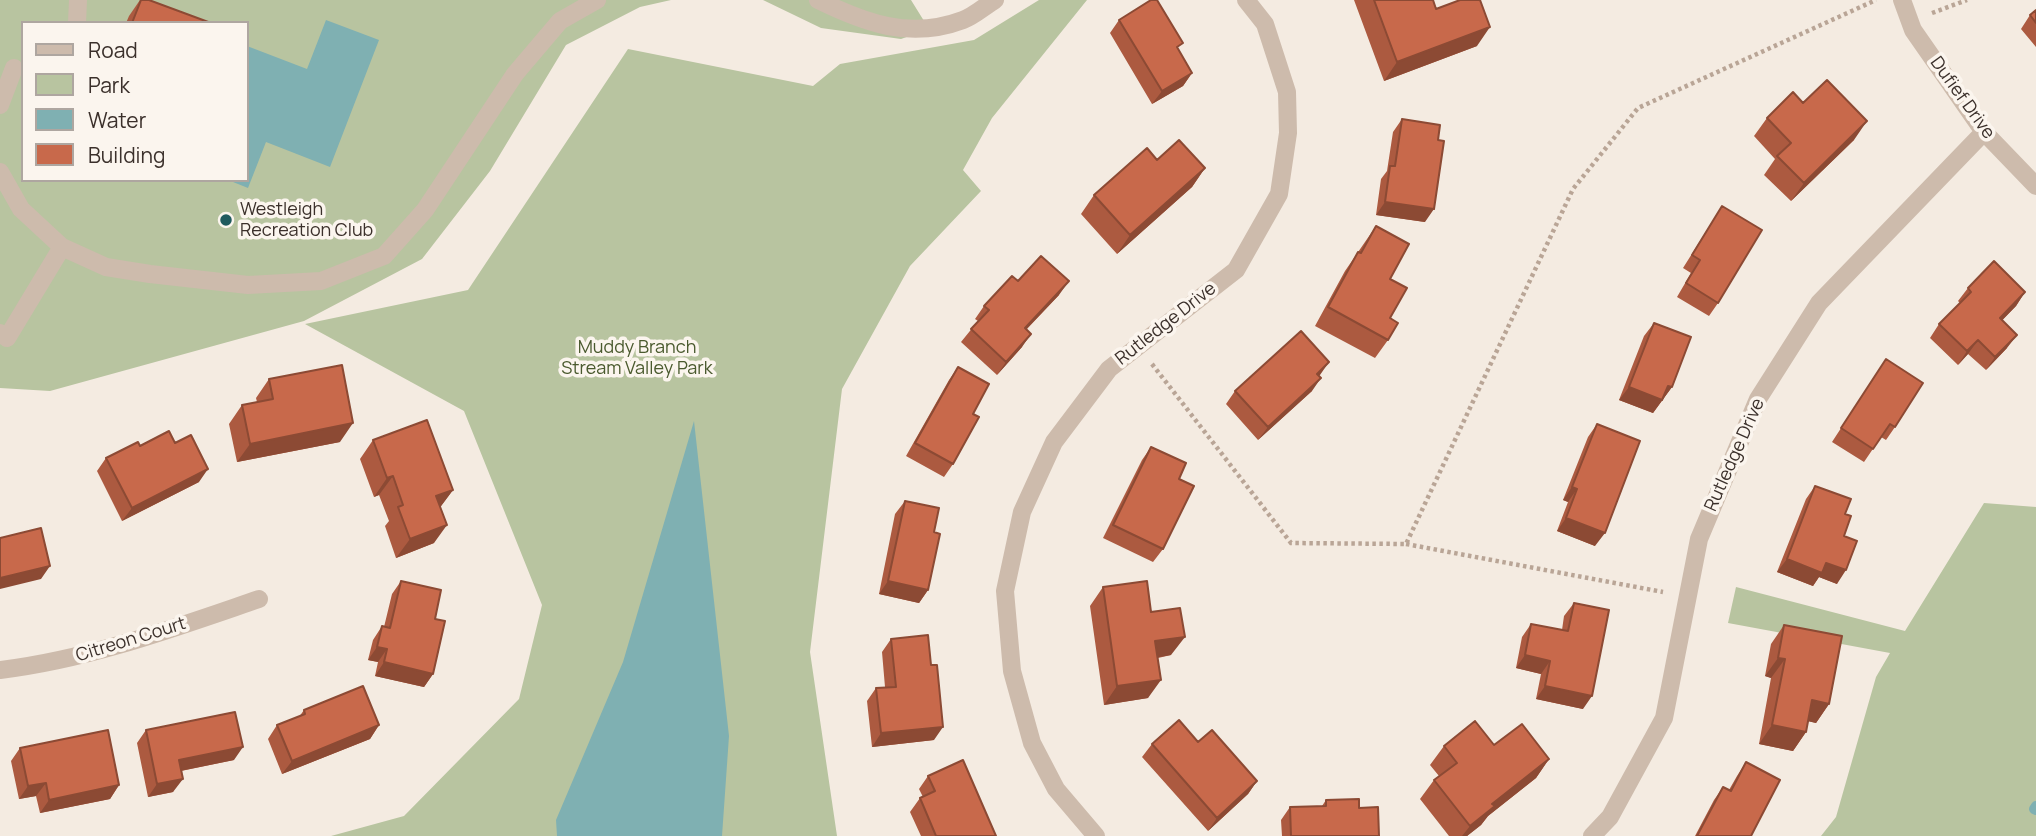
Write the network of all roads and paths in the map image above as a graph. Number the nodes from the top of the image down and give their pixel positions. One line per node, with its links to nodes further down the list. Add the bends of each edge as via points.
1 (78, 0): 9 (street)
2 (597, 0): 16 (street, via 560,21 515,74 425,210 384,256 321,281 248,285 106,267)
3 (818, 0): 4 (street, via 890,28 929,29 964,20)
4 (995, 0)
5 (1246, 0): 18 (street, Rutledge Drive, via 1265,24 1287,92 1288,133 1279,194 1236,270)
6 (1876, 0): 19 (path, via 1638,108 1573,189)
7 (1902, 0): 10 (street, Dufief Drive)
8 (1967, 0): 10 (path)
9 (77, 21)
10 (1910, 21): 13 (street, Dufief Drive)
11 (12, 67): 12 (street)
12 (0, 105)
13 (1984, 132): 15 (street, Dufief Drive); 20 (street, Rutledge Drive, via 1819,303 1758,398 1699,539)
14 (0, 173): 16 (street, via 21,209)
15 (2036, 186)
16 (62, 247): 17 (street, via 7,338)
17 (0, 334)
18 (1143, 342): 19 (path, via 1153,367 1291,543); 23 (street, Rutledge Drive, via 1109,369 1054,442 1022,512 1005,591 1012,671 1032,743 1056,789)
19 (1406, 544): 20 (path)
20 (1688, 597): 24 (street, Rutledge Drive, via 1664,718 1610,817)
21 (259, 599): 22 (street, Citreon Court, via 130,643 42,665)
22 (0, 670)
23 (1096, 836)
24 (1592, 836)

